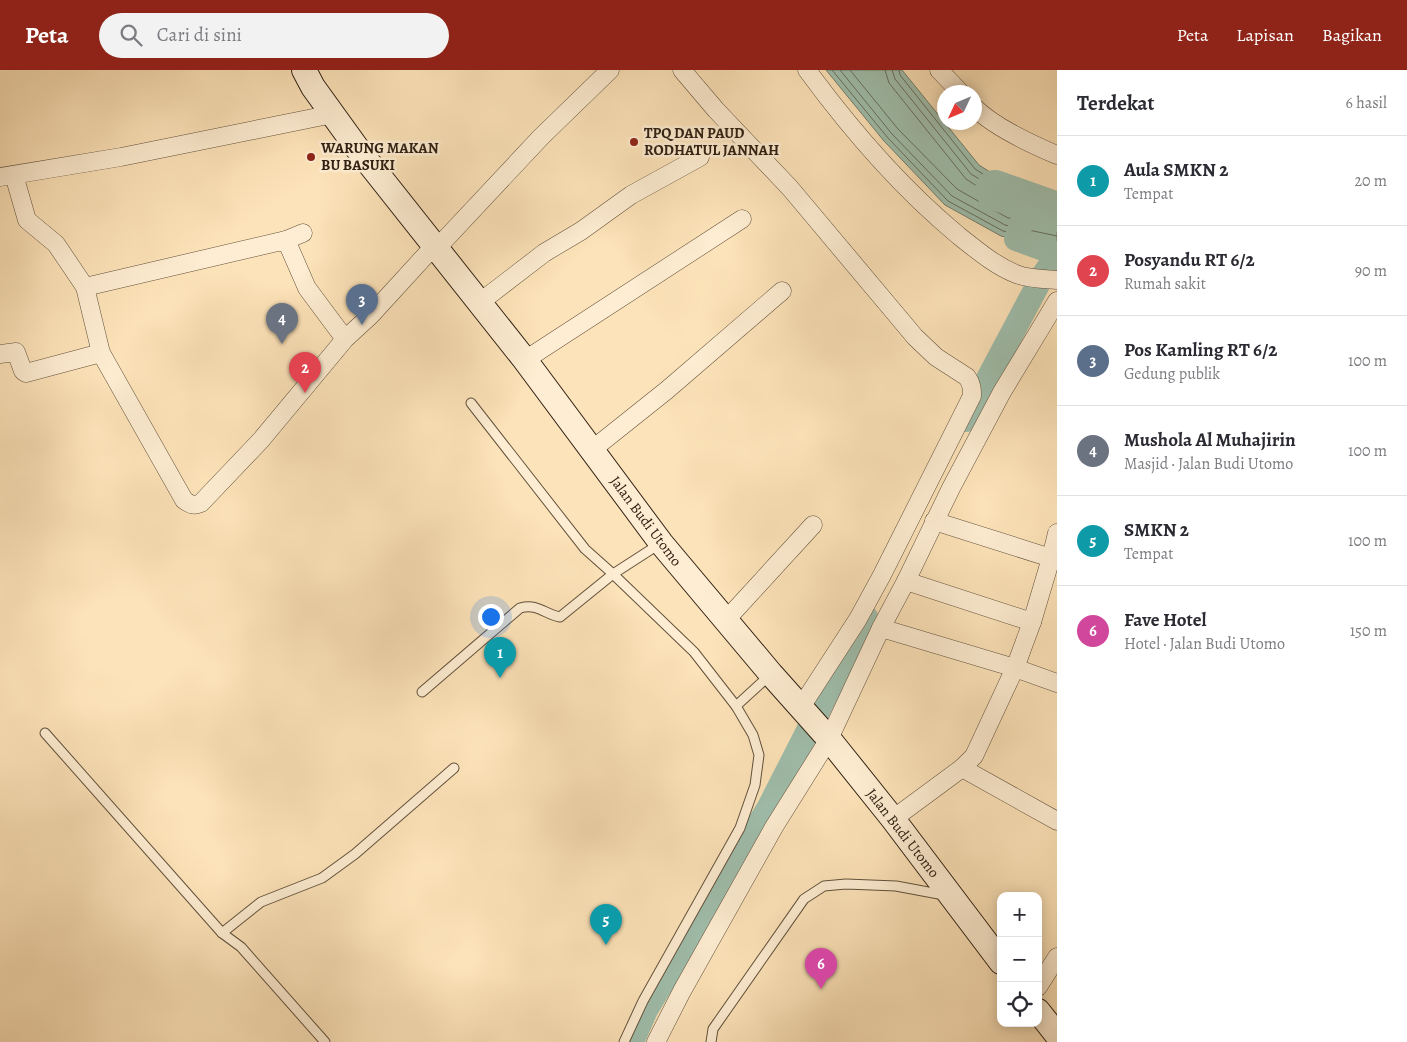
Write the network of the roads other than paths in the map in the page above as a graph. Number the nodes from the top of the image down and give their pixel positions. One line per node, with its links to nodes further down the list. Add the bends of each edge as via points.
1 (304, 70): 7 (main road, Jalan Budi Utomo)
2 (610, 70): 15 (street)
3 (682, 70): 42 (street, via 790,188 915,338 971,382 972,396 882,575)
4 (807, 70): 16 (street, via 855,132 922,204 988,260 1015,274)
5 (939, 70): 6 (street)
6 (953, 85)
7 (333, 114): 11 (street, via 121,157); 15 (main road, Jalan Budi Utomo)
8 (982, 114): 9 (street)
9 (1057, 155)
10 (700, 157): 20 (street, via 631,195 544,253)
11 (7, 176): 17 (street, via 28,222 56,244)
12 (742, 219): 24 (street)
13 (303, 233): 14 (street)
14 (286, 240): 17 (street); 21 (street, via 307,288)
15 (436, 247): 20 (main road, Jalan Budi Utomo); 21 (street)
16 (1057, 280)
17 (85, 287): 22 (street)
18 (782, 291): 26 (street)
19 (1057, 300): 27 (street, via 1002,392)
20 (479, 303): 24 (main road, Jalan Budi Utomo)
21 (345, 339): 22 (street, via 261,440 195,506 184,500)
22 (101, 353): 23 (street, via 26,373 16,352)
23 (0, 354)
24 (525, 360): 26 (main road, Jalan Budi Utomo)
25 (471, 403): 32 (lane, via 585,549)
26 (593, 450): 30 (main road, Jalan Budi Utomo)
27 (934, 521): 31 (street); 33 (street)
28 (813, 526): 34 (street)
29 (1057, 533): 31 (street)
30 (661, 543): 32 (lane); 34 (main road, Jalan Budi Utomo)
31 (1054, 559): 35 (street)
32 (613, 574): 40 (lane, via 560,618 530,605 520,608); 41 (lane, via 694,652)
33 (906, 581): 35 (street); 36 (street)
34 (726, 620): 38 (main road, Jalan Budi Utomo)
35 (1032, 622): 37 (street)
36 (881, 628): 37 (street); 44 (street)
37 (1015, 668): 39 (street); 46 (street, via 974,756)
38 (771, 674): 41 (lane); 42 (main road, Jalan Budi Utomo)
39 (1057, 683)
40 (422, 692)
41 (736, 706): 57 (lane, via 753,735 759,755 755,785 740,828 643,1001)
42 (804, 710): 44 (main road, Jalan Budi Utomo)
43 (45, 733): 50 (lane)
44 (826, 735): 47 (main road, Jalan Budi Utomo); 58 (street)
45 (454, 768): 50 (lane, via 355,854 322,878 261,902)
46 (962, 768): 47 (street); 48 (street)
47 (893, 819): 49 (main road, Jalan Budi Utomo)
48 (1057, 821)
49 (952, 897): 51 (main road, Jalan Budi Utomo); 59 (lane, via 896,886 824,886 804,899 713,1029)
50 (222, 933): 56 (lane, via 241,947)
51 (997, 957)
52 (1057, 957): 53 (street)
53 (1042, 982)
54 (1042, 1016): 55 (main road)
55 (1057, 1035)
56 (325, 1042)
57 (624, 1042)
58 (656, 1042)
59 (712, 1042)

